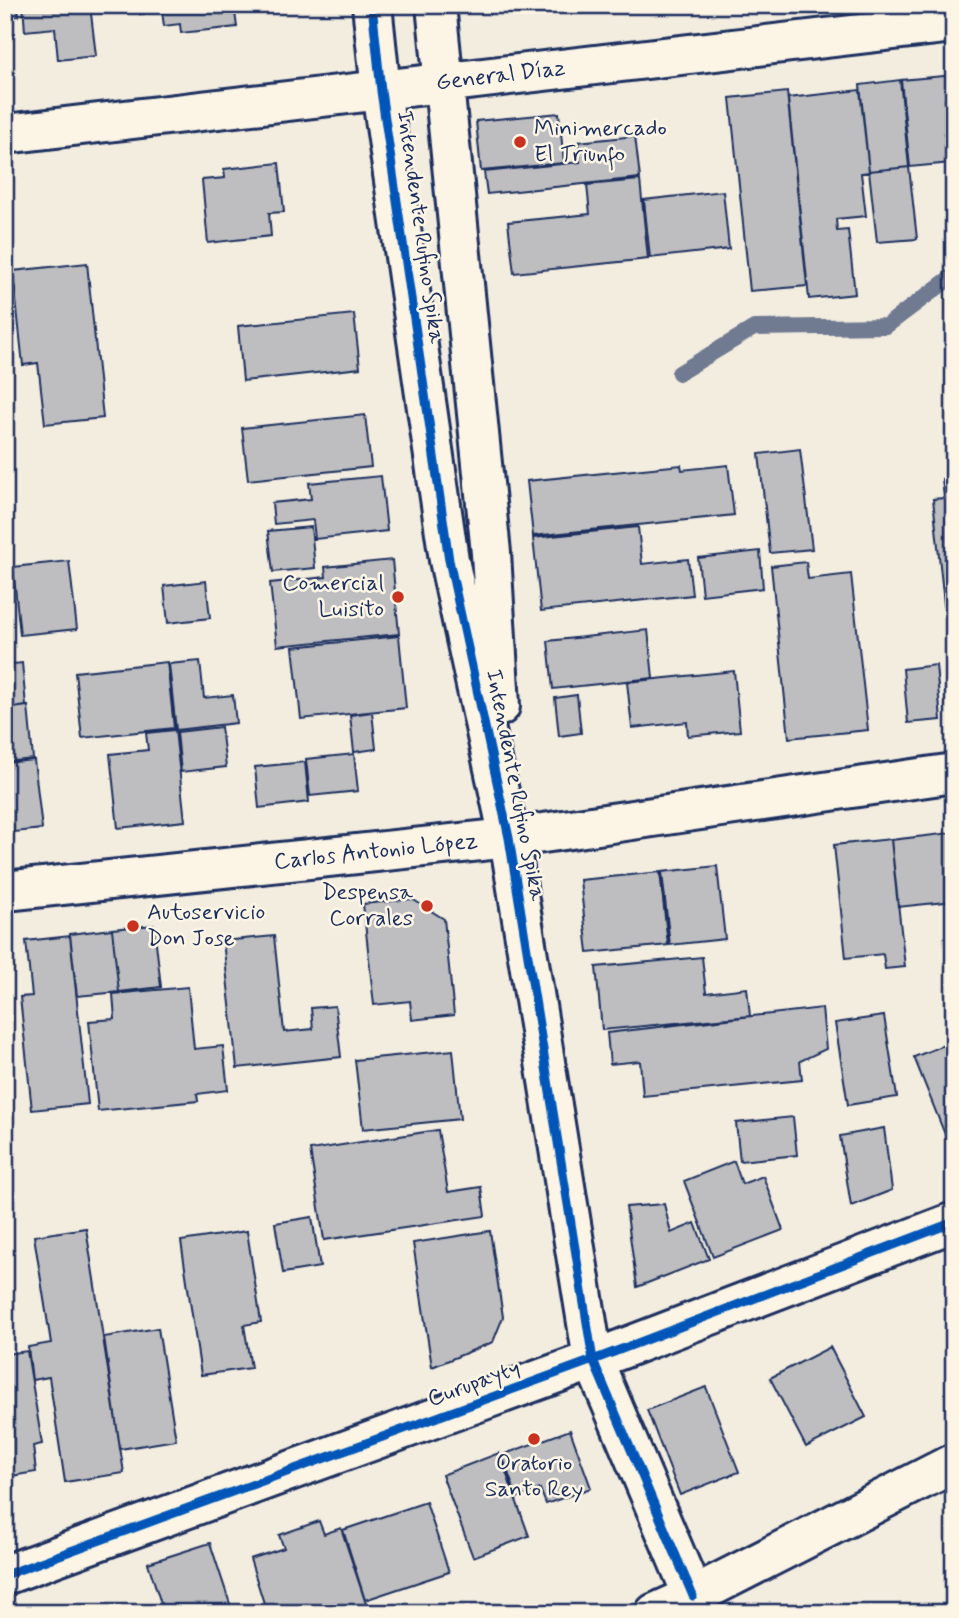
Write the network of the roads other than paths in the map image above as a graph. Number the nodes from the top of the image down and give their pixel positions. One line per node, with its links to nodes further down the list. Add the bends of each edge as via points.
1 (372, 5): 5 (street, Intendente Rufino Spika)
2 (436, 5): 4 (street, Intendente Rufino Spika)
3 (954, 23): 4 (street, General Díaz)
4 (444, 82): 5 (street, General Díaz); 8 (street, Intendente Rufino Spika, via 491,553)
5 (381, 91): 6 (street, General Díaz); 8 (street, Intendente Rufino Spika, via 449,560)
6 (5, 134)
7 (954, 773): 8 (street, Carlos Antonio López)
8 (509, 838): 9 (street, Carlos Antonio López); 11 (street, Intendente Rufino Spika)
9 (5, 891)
10 (954, 1222): 11 (street, Curupayty)
11 (593, 1360): 13 (street, Curupayty); 14 (street, Intendente Rufino Spika)
12 (954, 1463): 14 (street)
13 (5, 1575)
14 (693, 1596): 15 (street)
15 (655, 1613)

